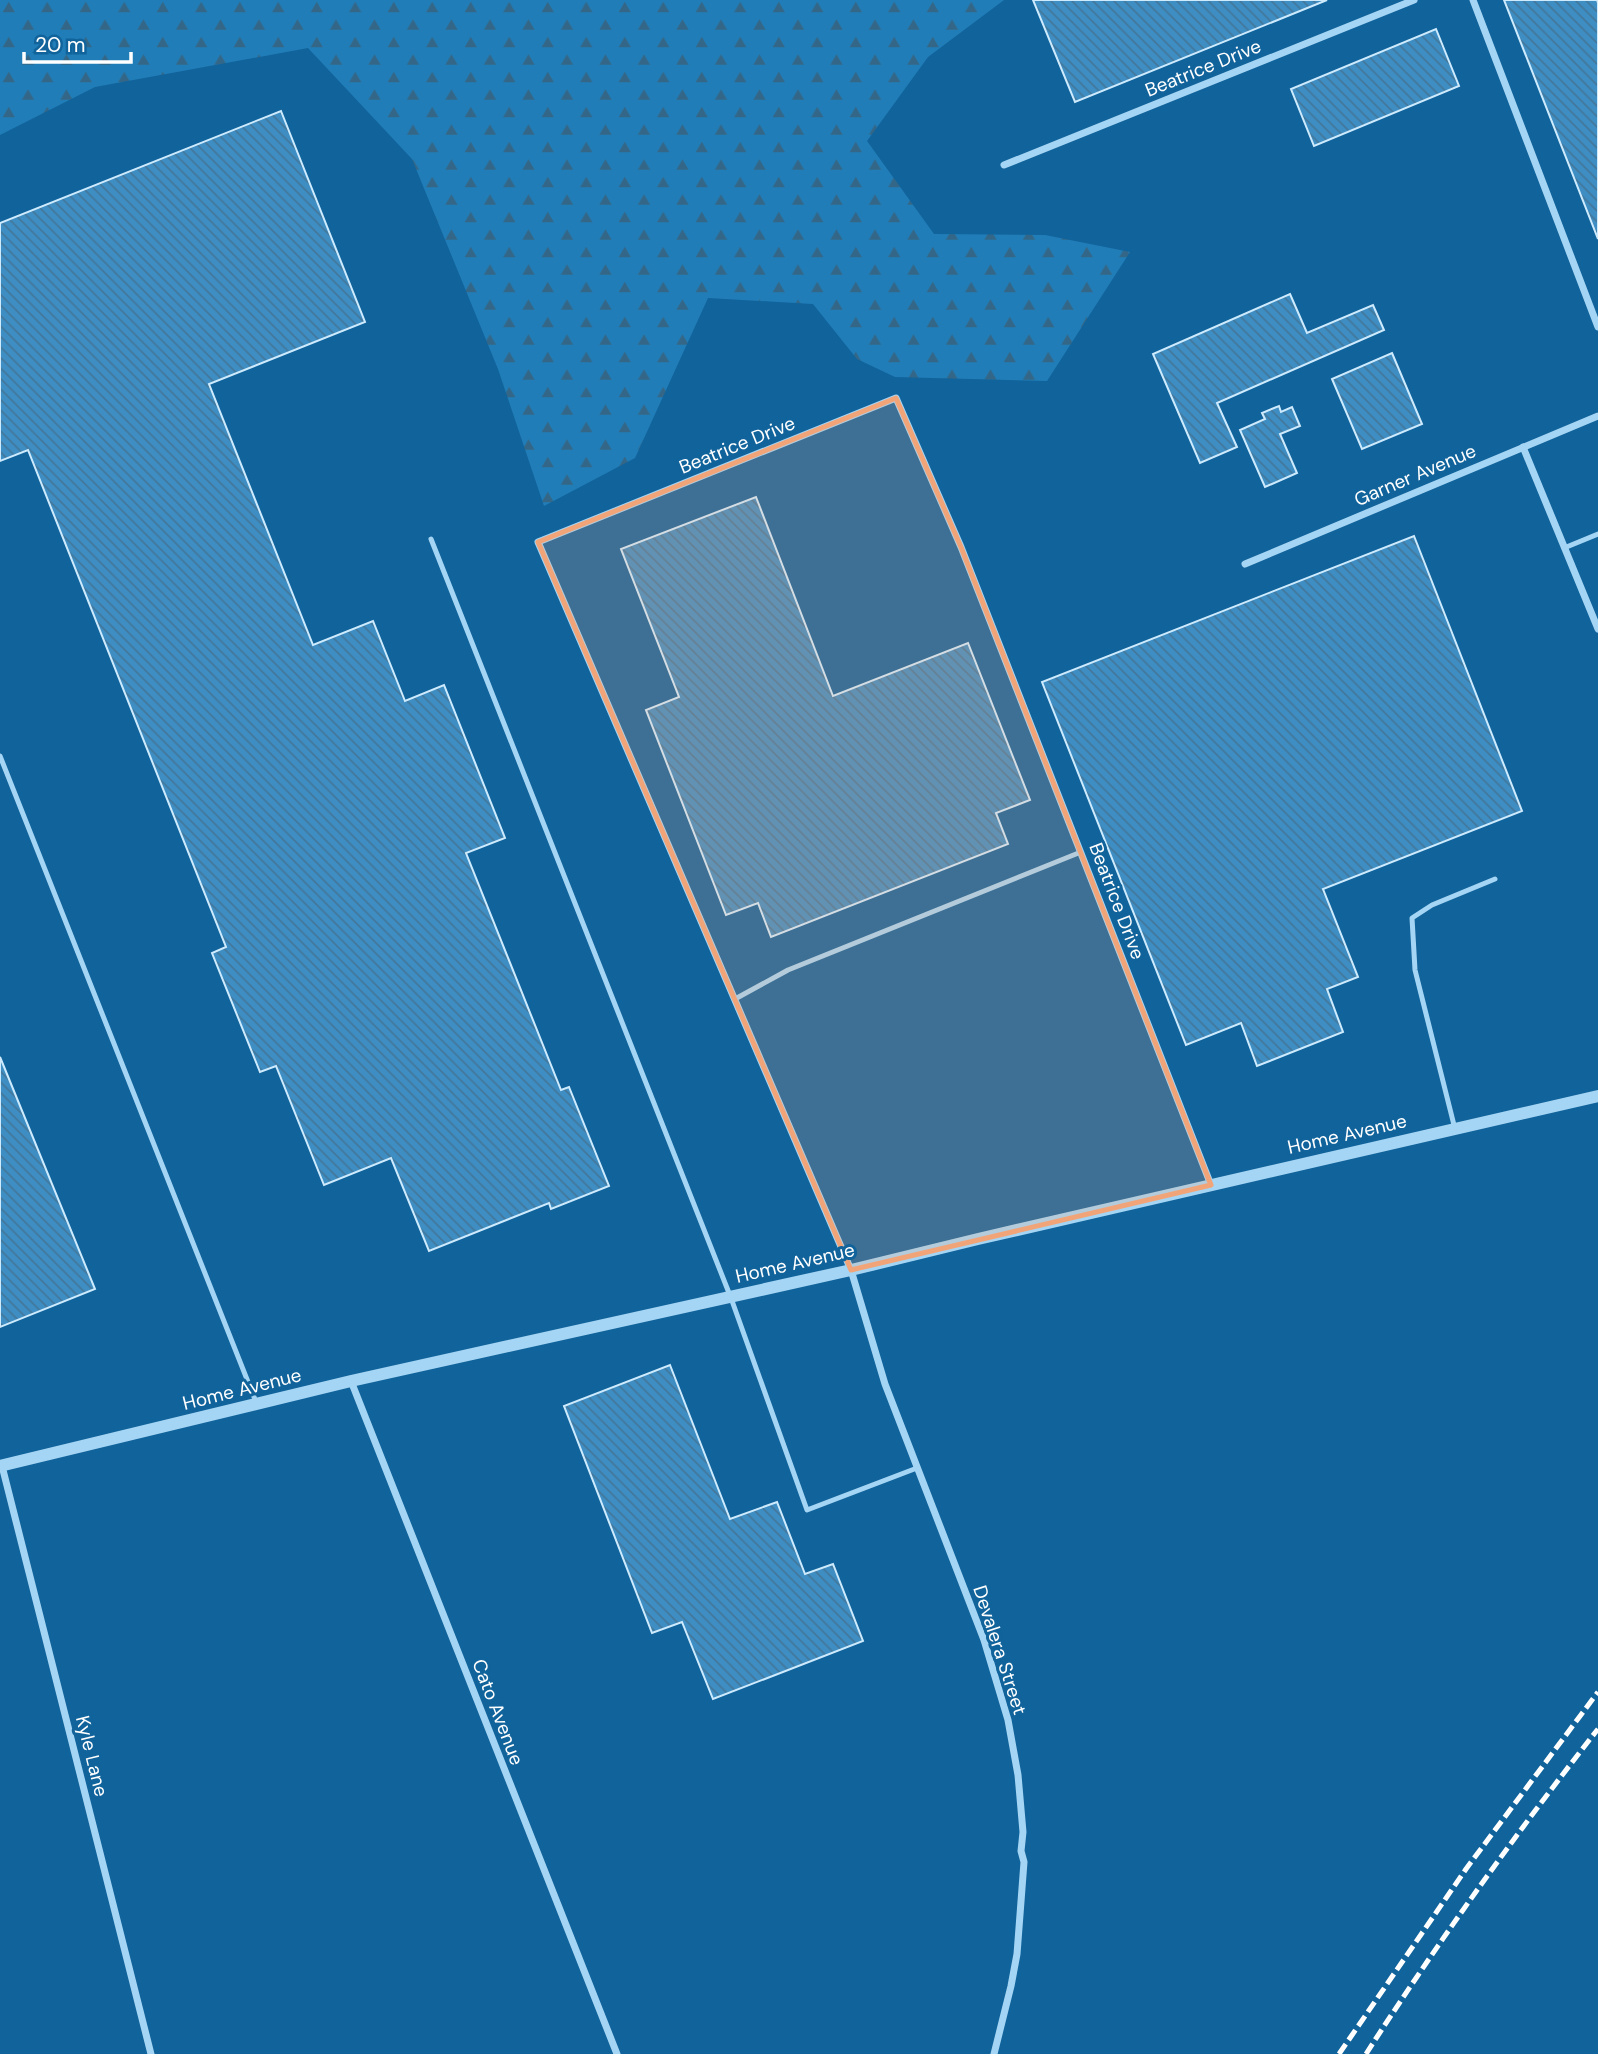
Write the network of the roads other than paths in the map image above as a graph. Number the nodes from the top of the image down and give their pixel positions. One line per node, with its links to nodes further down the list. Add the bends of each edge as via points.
1 (1414, 0): 3 (street, Beatrice Drive)
2 (1473, 0): 4 (street)
3 (1004, 165)
4 (1598, 327)
5 (1598, 416): 6 (street, Garner Avenue)
6 (1523, 447): 9 (street); 10 (street, Garner Avenue)
7 (1598, 534): 9 (lane)
8 (431, 539): 20 (lane)
9 (1564, 548): 11 (street)
10 (1245, 564)
11 (1598, 629)
12 (0, 756): 22 (lane)
13 (1081, 852): 15 (lane, via 788,970); 15 (street, Beatrice Drive, via 961,547 896,398 538,542); 18 (street, Beatrice Drive)
14 (1495, 879): 17 (lane, via 1412,918 1415,970)
15 (734, 999): 19 (street, Beatrice Drive)
16 (1598, 1096): 17 (street, Home Avenue)
17 (1455, 1129): 18 (street, Home Avenue)
18 (1211, 1185): 19 (street, Home Avenue)
19 (851, 1270): 20 (street, Home Avenue); 24 (street, Devalera Street, via 885,1384)
20 (731, 1298): 21 (street, Home Avenue); 24 (lane, via 807,1510)
21 (351, 1381): 22 (street, Home Avenue); 26 (street, Cato Avenue)
22 (257, 1405): 23 (street, Home Avenue)
23 (1, 1466): 25 (street, Kyle Lane)
24 (917, 1468): 27 (street, Devalera Street, via 984,1640 1018,1775 1024,1862 1017,1954)
25 (151, 2054)
26 (617, 2054)
27 (994, 2054)

